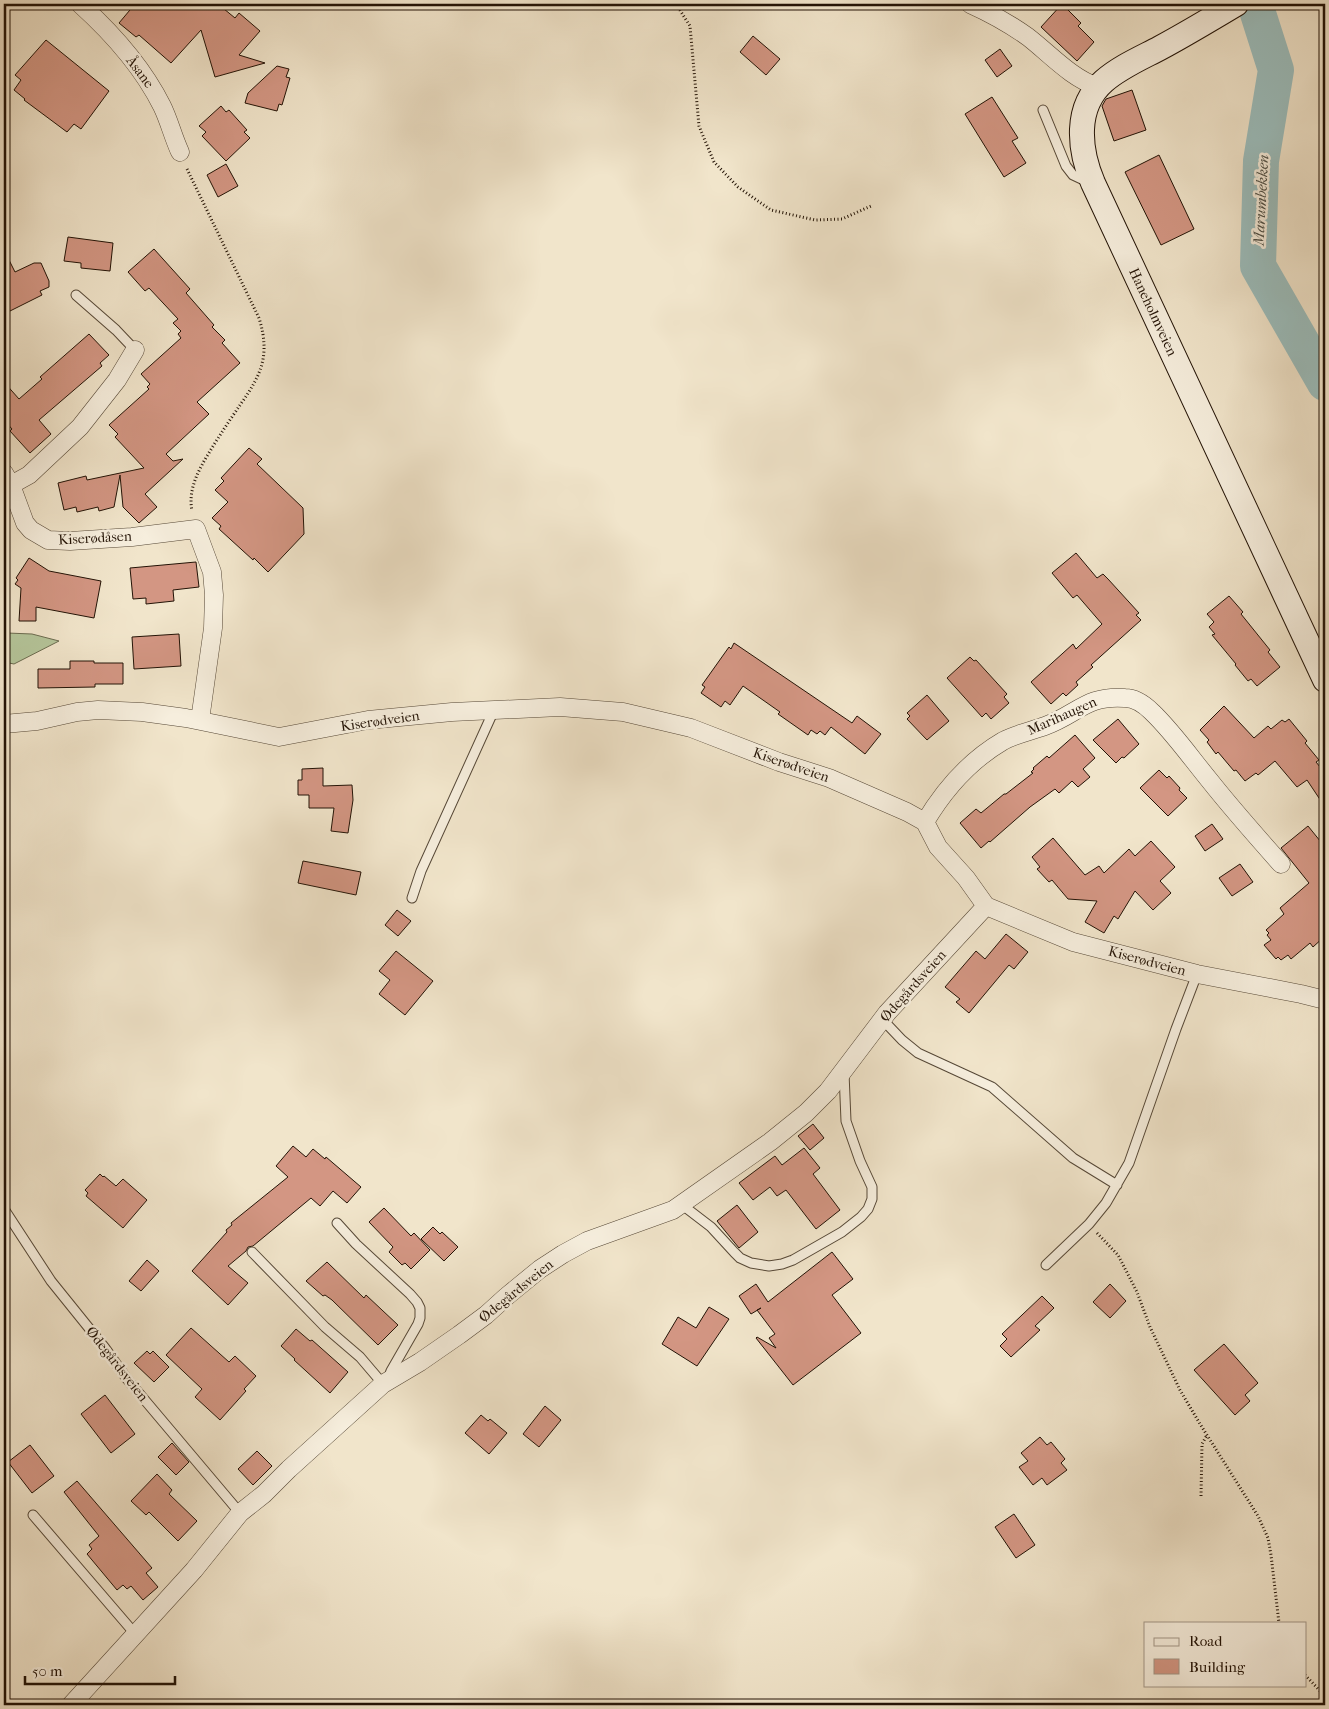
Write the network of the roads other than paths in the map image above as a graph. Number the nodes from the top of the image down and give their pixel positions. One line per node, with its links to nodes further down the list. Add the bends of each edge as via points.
1 (80, 4): 6 (street, Åsane, via 140,70 163,108)
2 (970, 4): 4 (street, via 1026,36 1085,83)
3 (1236, 4): 4 (main road, Haneholmveien, via 1117,71)
4 (1098, 87): 7 (main road, Haneholmveien, via 1086,109 1082,126 1082,152)
5 (1043, 110): 7 (lane, via 1066,166 1073,175)
6 (180, 152)
7 (1093, 183): 11 (main road, Haneholmveien)
8 (76, 295): 9 (lane)
9 (135, 350): 10 (street, via 117,380 80,427 29,475)
10 (7, 479): 13 (street, Kiserødåsen, via 25,523 48,540 124,537 196,529 212,572 214,595 213,628)
11 (1325, 680)
12 (494, 710): 13 (street, Kiserødveien, via 368,720 279,737); 15 (street, Kiserødveien, via 560,707 624,712 691,728 829,778); 17 (lane, via 421,871)
13 (200, 720): 14 (street, Kiserødveien, via 98,710)
14 (4, 724)
15 (925, 822): 16 (street, Marihaugen, via 939,798 960,774 1004,741 1048,725 1096,699 1128,698 1137,700 1151,711); 18 (street, via 938,847)
16 (1282, 864)
17 (412, 898)
18 (986, 906): 19 (street, Kiserødveien, via 1073,942); 21 (street, Ødegårdsveien)
19 (1197, 974): 20 (street, Kiserødveien); 23 (lane, via 1129,1163)
20 (1325, 1000)
21 (882, 1019): 22 (street, Ødegårdsveien); 23 (lane, via 918,1053 992,1087 1073,1158)
22 (844, 1070): 24 (street, Ødegårdsveien, via 806,1113); 24 (lane, via 846,1121 872,1187 872,1199 861,1217 842,1232 793,1260 769,1266 740,1258 711,1227)
23 (1117, 1185): 28 (lane, via 1089,1224)
24 (680, 1204): 29 (street, Ødegårdsveien, via 673,1210 587,1241 563,1254 486,1316)
25 (4, 1209): 30 (lane, Ødegårdsveien, via 51,1281 127,1379)
26 (337, 1223): 29 (lane, Ødegårdsveien, via 410,1294 420,1308 418,1324)
27 (252, 1252): 29 (lane)
28 (1046, 1265)
29 (385, 1383): 30 (street, Ødegårdsveien)
30 (240, 1513): 32 (street, Ødegårdsveien)
31 (33, 1514): 32 (lane)
32 (136, 1635): 33 (street, Ødegårdsveien)
33 (71, 1705)

